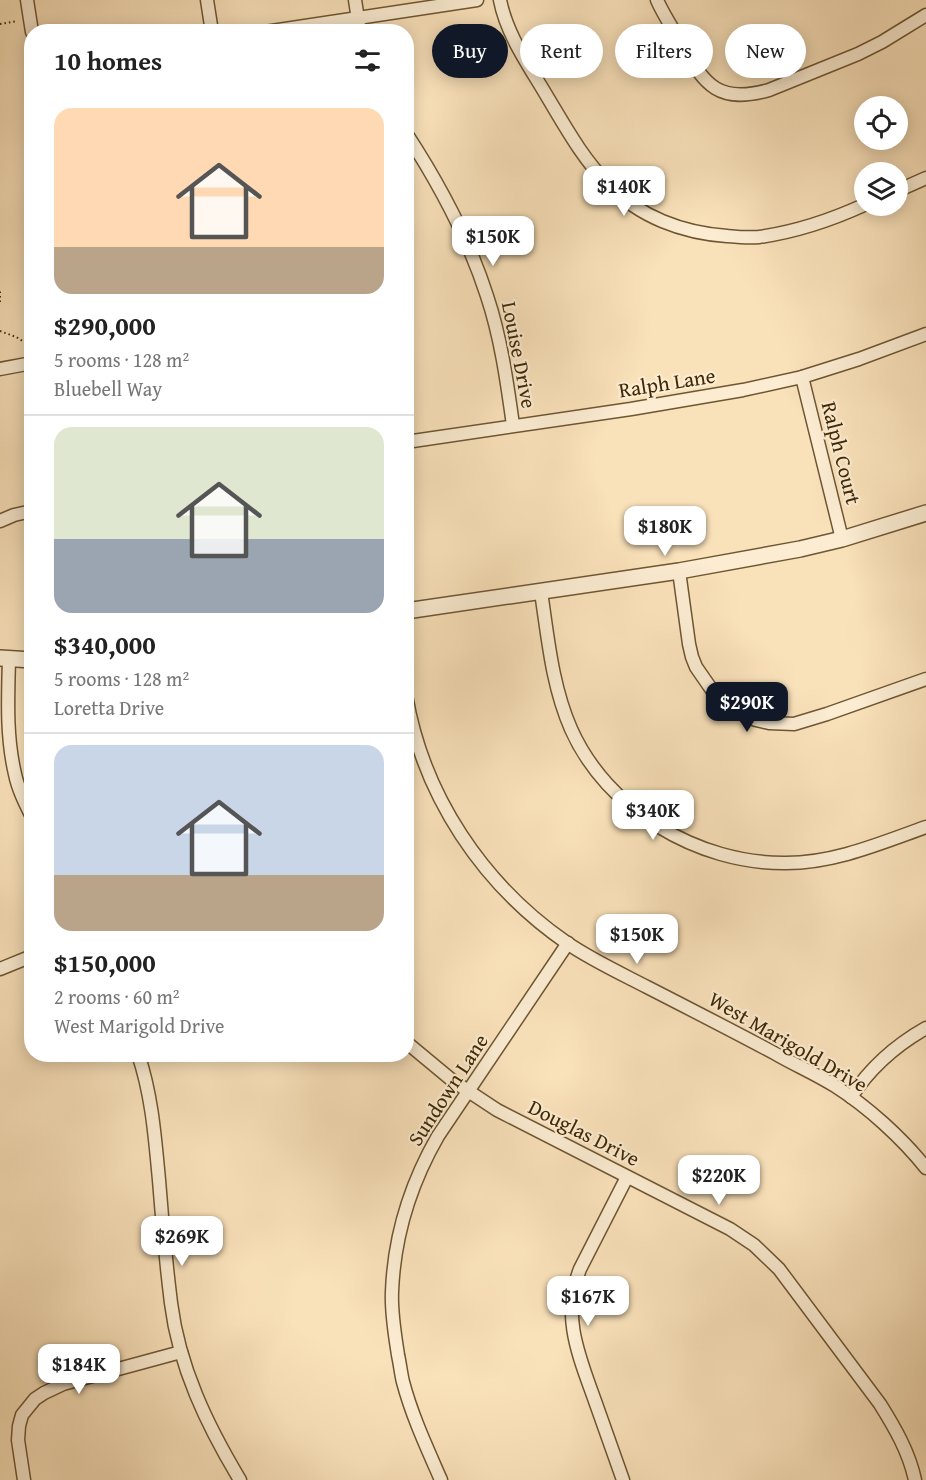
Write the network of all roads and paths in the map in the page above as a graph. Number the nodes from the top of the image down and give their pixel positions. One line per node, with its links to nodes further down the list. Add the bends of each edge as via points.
1 (27, 0): 11 (street)
2 (207, 0): 12 (street)
3 (355, 0): 8 (street)
4 (477, 0): 8 (street)
5 (500, 0): 18 (street, via 511,33 582,153 610,186 650,215 687,230 743,238 792,231)
6 (657, 0): 7 (street, via 703,79 724,93 739,95 769,90 858,54)
7 (926, 15)
8 (357, 18): 13 (street); 14 (street)
9 (17, 21): 10 (path)
10 (0, 24)
11 (31, 24)
12 (211, 24)
13 (318, 24)
14 (358, 24)
15 (414, 146): 27 (street, Louise Drive, via 445,196 478,269 495,326)
16 (926, 178): 17 (street)
17 (908, 186)
18 (854, 209)
19 (0, 290): 20 (path)
20 (0, 303)
21 (0, 331): 23 (path)
22 (926, 334): 26 (street, Ralph Lane)
23 (24, 342)
24 (24, 364): 25 (street)
25 (0, 369)
26 (802, 377): 27 (street, Ralph Lane); 32 (street, Ralph Court)
27 (513, 426): 28 (street, Ralph Lane)
28 (414, 441)
29 (24, 513): 31 (street)
30 (926, 513): 32 (street)
31 (0, 522)
32 (842, 539): 33 (street)
33 (679, 571): 34 (street); 38 (street, via 696,667 714,693 742,714 769,723 794,724)
34 (541, 592): 35 (street); 41 (street, via 550,660 564,712 577,741 612,789 658,827 688,843 728,856 787,864 847,855)
35 (414, 610)
36 (5, 658): 37 (street); 40 (street, via 9,740)
37 (24, 659)
38 (926, 679)
39 (414, 726): 42 (street, West Marigold Drive, via 437,793 474,855 511,896)
40 (24, 801)
41 (926, 827)
42 (568, 944): 48 (street, Sundown Lane); 49 (street, West Marigold Drive)
43 (24, 959): 44 (street)
44 (0, 969)
45 (926, 1028): 49 (street, via 900,1044 870,1071)
46 (414, 1049): 48 (street, Douglas Drive)
47 (140, 1062): 52 (street, via 152,1113 171,1305)
48 (468, 1091): 51 (street, Douglas Drive); 55 (street, Sundown Lane, via 429,1151 410,1198 392,1291 402,1380)
49 (850, 1097): 50 (street, West Marigold Drive, via 908,1147)
50 (926, 1168)
51 (627, 1177): 56 (street, via 580,1269 571,1303 579,1357); 57 (street, Douglas Drive, via 730,1229 779,1269 880,1404 905,1448)
52 (181, 1352): 53 (street, via 63,1384 35,1399 22,1415 19,1426); 54 (street, via 205,1417)
53 (24, 1480)
54 (240, 1480)
55 (441, 1480)
56 (623, 1480)
57 (915, 1480)

